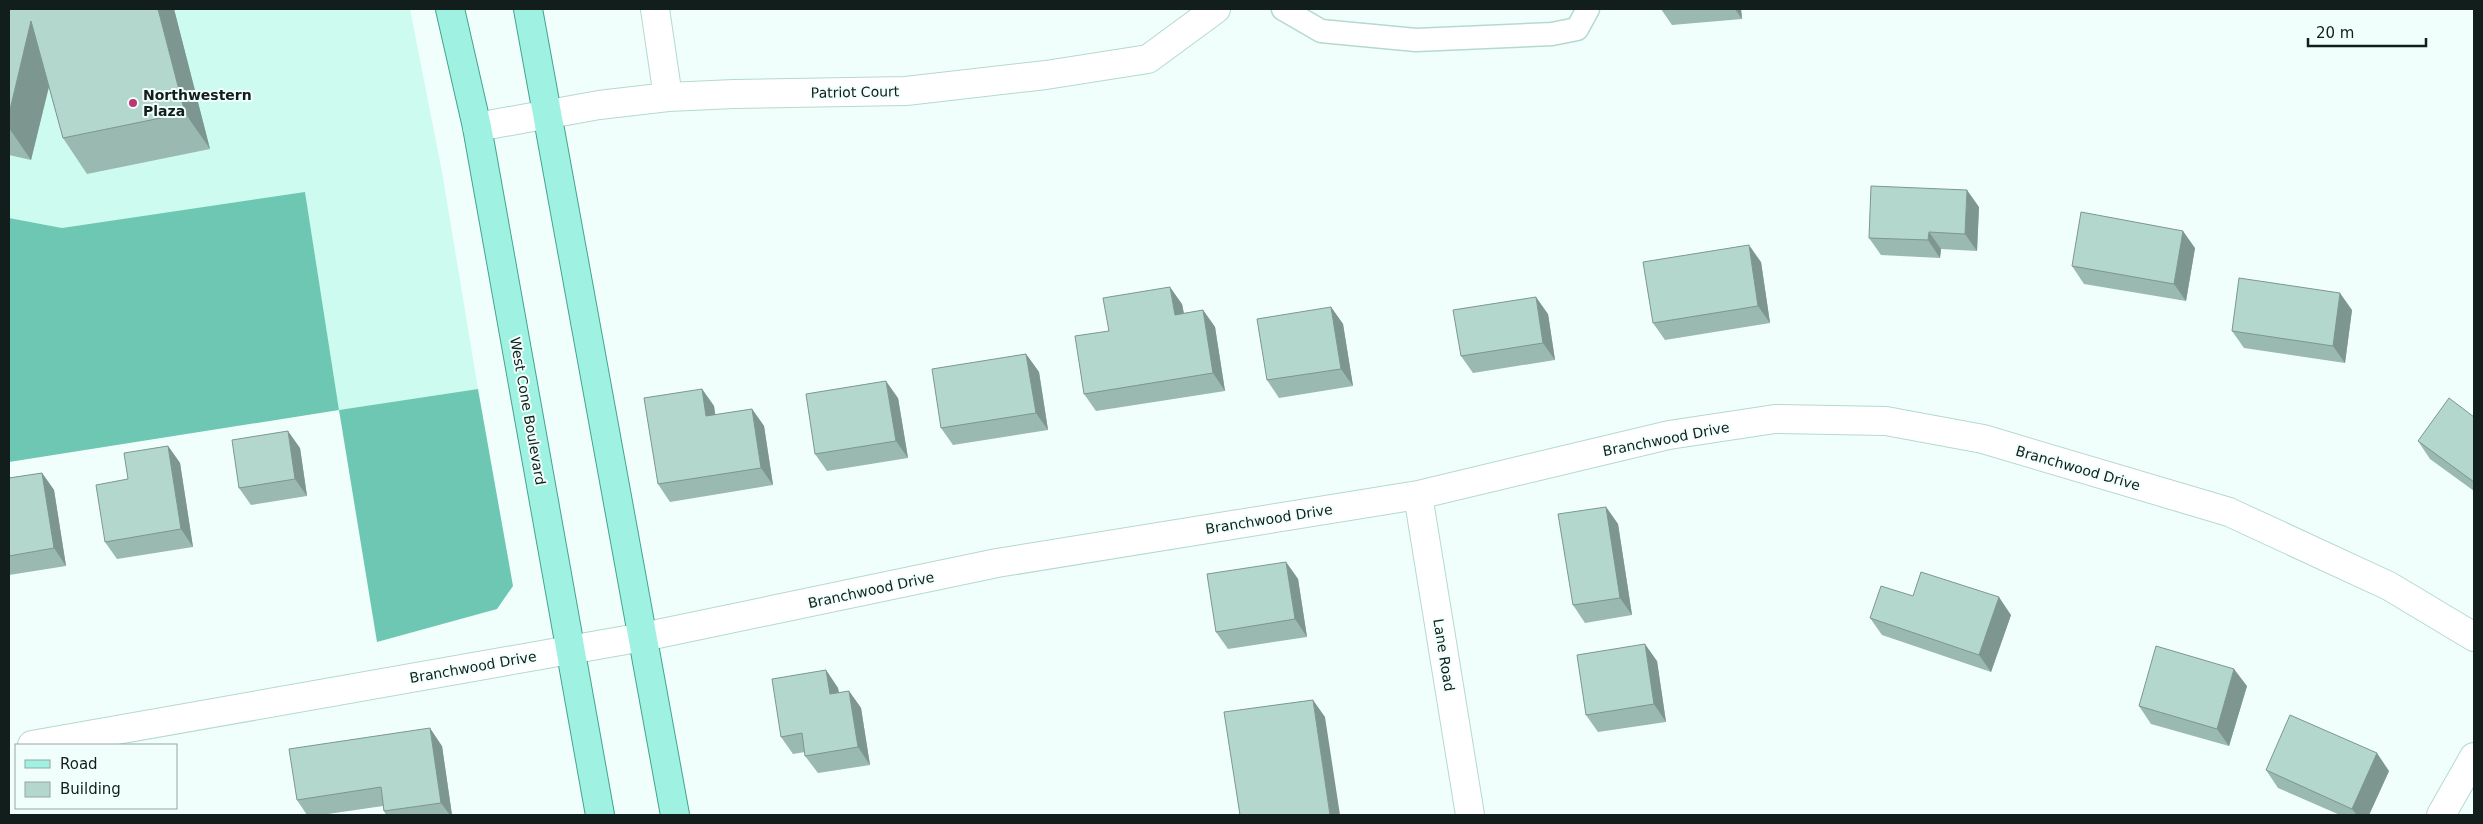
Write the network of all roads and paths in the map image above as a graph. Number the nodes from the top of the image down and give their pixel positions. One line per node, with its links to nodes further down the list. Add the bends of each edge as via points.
1 (450, 9): 9 (main road, West Cone Boulevard)
2 (528, 9): 8 (main road)
3 (655, 9): 7 (street)
4 (1216, 9): 7 (street, Patriot Court, via 1148,59 906,91)
5 (1283, 9): 6 (lane, via 1321,30 1416,40 1552,34 1576,29)
6 (1588, 9)
7 (668, 97): 8 (street, Patriot Court)
8 (549, 115): 9 (street, Patriot Court); 11 (main road)
9 (478, 127): 13 (main road, West Cone Boulevard)
10 (1418, 495): 11 (street, Branchwood Drive, via 997,564); 12 (street, Branchwood Drive, via 1669,435 1775,419 1886,421 1983,440 2229,512 2388,586); 18 (street, Lane Road)
11 (643, 637): 13 (street, Branchwood Drive); 17 (main road)
12 (2474, 637)
13 (570, 649): 14 (street, Branchwood Drive); 16 (main road, West Cone Boulevard)
14 (38, 744)
15 (2474, 757): 19 (street)
16 (600, 815)
17 (675, 815)
18 (1470, 815)
19 (2441, 815)

